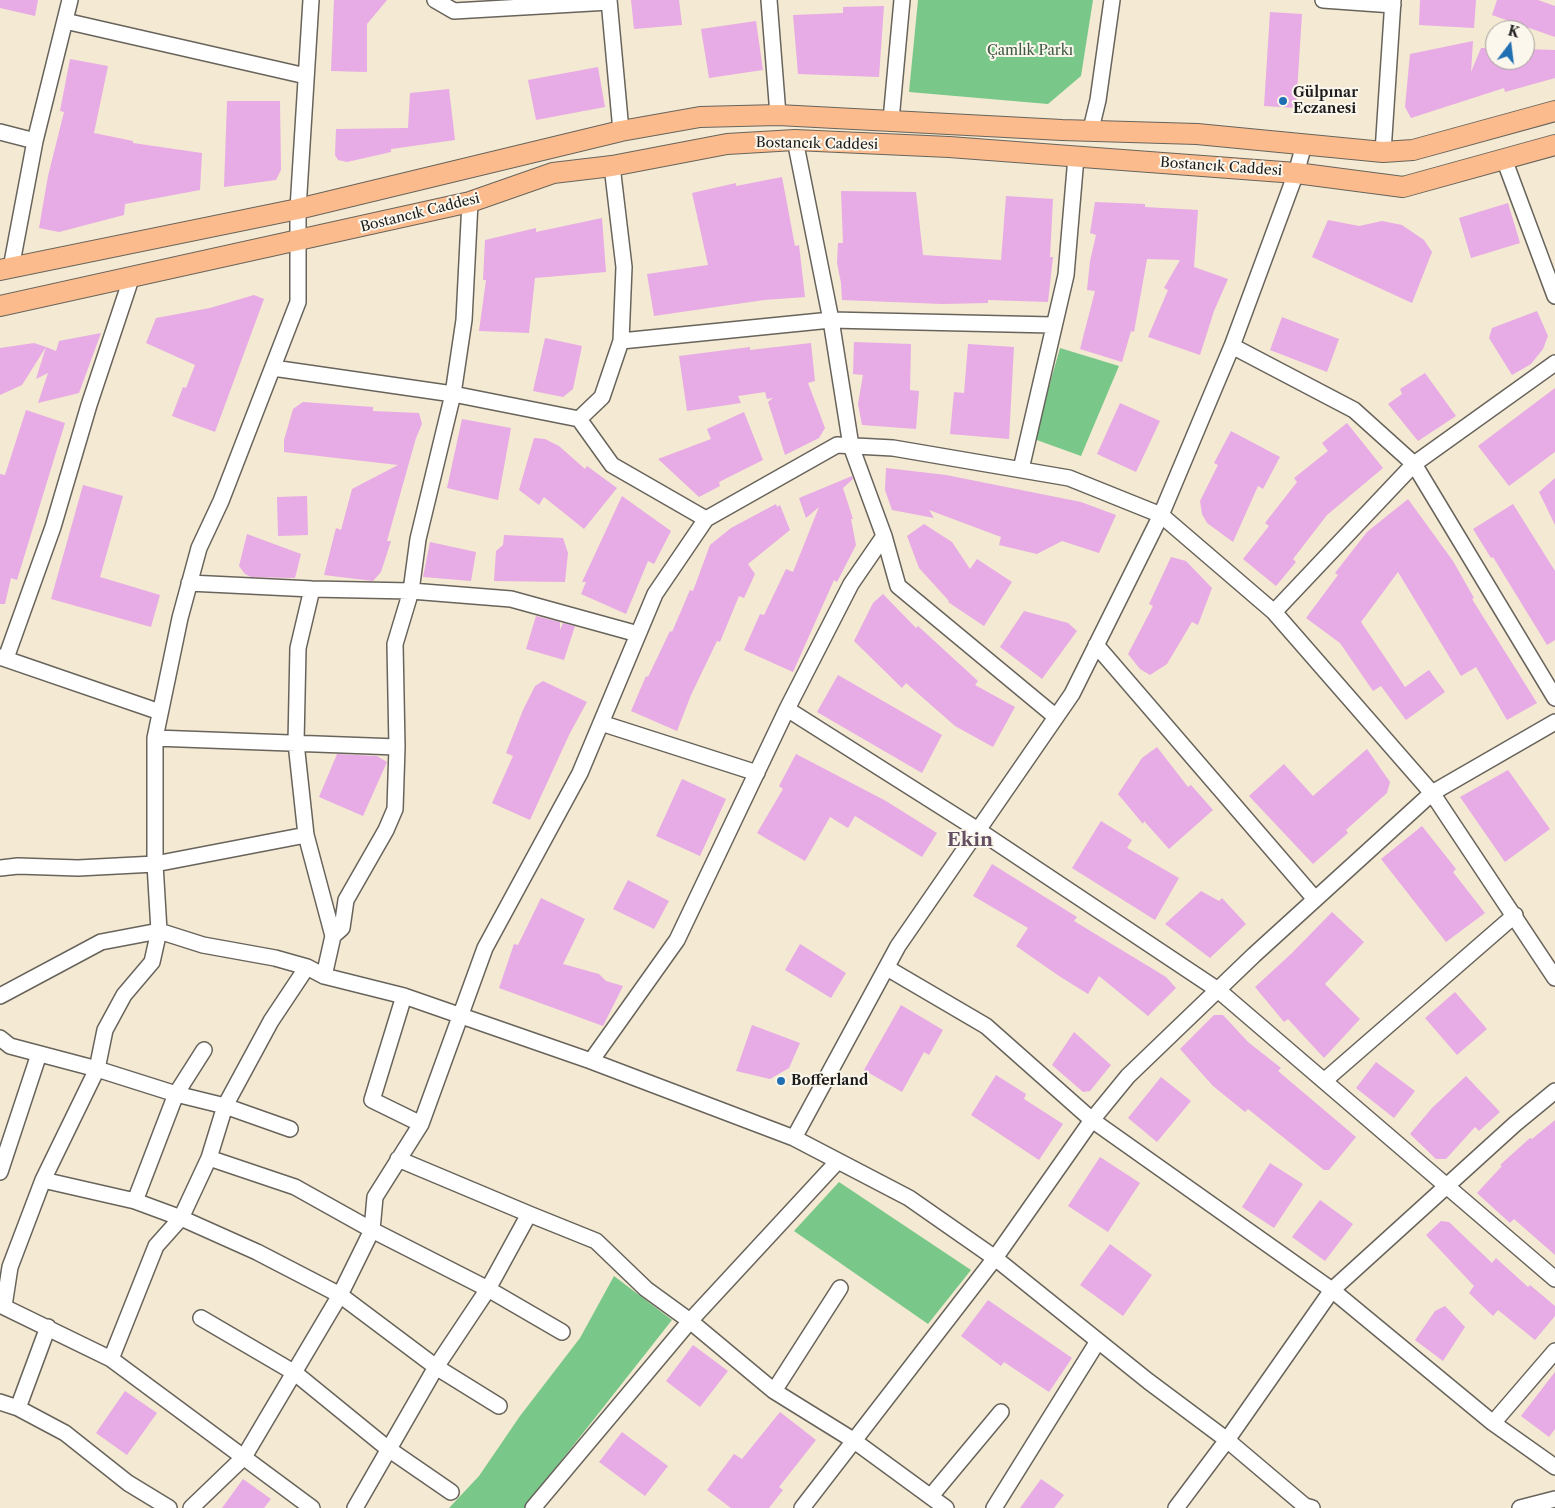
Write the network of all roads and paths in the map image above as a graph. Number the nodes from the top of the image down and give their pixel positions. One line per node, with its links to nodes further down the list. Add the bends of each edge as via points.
1 (70, 0): 10 (street)
2 (311, 0): 11 (street)
3 (435, 0): 8 (street, via 454,11)
4 (769, 0): 13 (street)
5 (902, 0): 14 (street)
6 (1112, 0): 15 (street)
7 (1323, 0): 9 (street)
8 (609, 1): 16 (street)
9 (1393, 3): 22 (street)
10 (65, 21): 11 (street); 19 (street)
11 (306, 76): 28 (street)
12 (1555, 111): 22 (main road, Bostancık Caddesi, via 1414,150)
13 (778, 115): 14 (main road, Bostancık Caddesi); 16 (main road, Bostancık Caddesi, via 700,118)
14 (891, 120): 15 (main road, Bostancık Caddesi)
15 (1091, 129): 20 (main road, Bostancık Caddesi, via 1197,134)
16 (622, 131): 28 (main road, Bostancık Caddesi)
17 (0, 132): 19 (street)
18 (795, 140): 23 (main road, Bostancık Caddesi); 25 (main road, Bostancık Caddesi, via 727,144); 34 (street)
19 (35, 141): 30 (street)
20 (1304, 145): 22 (main road, Bostancık Caddesi); 26 (street)
21 (1555, 145): 24 (main road, Bostancık Caddesi)
22 (1382, 152)
23 (1076, 157): 26 (main road, Bostancık Caddesi); 35 (street, via 1066,275)
24 (1504, 160): 26 (main road, Bostancık Caddesi, via 1403,186); 32 (street)
25 (612, 166): 27 (main road, Bostancık Caddesi, via 553,173); 36 (street, via 624,267)
26 (1296, 173): 37 (street)
27 (470, 202): 29 (main road, Bostancık Caddesi); 40 (street, via 464,320)
28 (298, 209): 29 (street); 30 (main road, Bostancık Caddesi)
29 (298, 242): 31 (main road, Bostancık Caddesi); 39 (street, via 298,302)
30 (5, 269)
31 (132, 276): 33 (main road, Bostancık Caddesi); 54 (street, via 53,527)
32 (1555, 296)
33 (0, 306)
34 (831, 320): 35 (street); 36 (street); 42 (street)
35 (1052, 325): 44 (street)
36 (621, 340): 41 (street, via 602,397)
37 (1232, 346): 43 (street, via 1354,410); 45 (street)
38 (1555, 363): 43 (street)
39 (273, 368): 40 (street); 48 (street, via 199,548)
40 (453, 394): 41 (street); 50 (street, via 418,539)
41 (579, 419): 46 (street, via 612,464)
42 (851, 446): 44 (street, via 893,448); 46 (street, via 837,445); 47 (street)
43 (1414, 464): 51 (street); 55 (street)
44 (1021, 469): 45 (street, via 1069,478)
45 (1161, 515): 51 (street); 53 (street)
46 (706, 519): 52 (street, via 655,594)
47 (884, 536): 56 (street, via 851,584); 58 (street, via 898,586)
48 (189, 583): 49 (street); 57 (street)
49 (312, 589): 50 (street); 62 (street, via 298,648)
50 (411, 591): 52 (street, via 511,599); 63 (street, via 395,644)
51 (1274, 612): 65 (street)
52 (638, 634): 60 (street)
53 (1096, 645): 58 (street, via 1072,694); 70 (street)
54 (3, 658): 57 (street)
55 (1555, 698)
56 (787, 709): 64 (street); 66 (street)
57 (160, 712): 61 (street)
58 (1056, 717): 66 (street)
59 (1555, 722): 65 (street)
60 (601, 723): 64 (street); 81 (street, via 580,773 485,948)
61 (155, 738): 62 (street); 68 (street)
62 (296, 743): 63 (street); 67 (street)
63 (397, 747): 73 (street, via 395,809 346,900 342,928)
64 (757, 773): 85 (street, via 677,940)
65 (1432, 793): 70 (street); 71 (street)
66 (978, 830): 75 (street, via 898,946); 78 (street)
67 (306, 835): 68 (street); 73 (street)
68 (155, 864): 69 (street); 72 (street)
69 (0, 868)
70 (1316, 899): 78 (street)
71 (1514, 915): 76 (street); 87 (street)
72 (159, 932): 74 (street, via 203,945); 79 (street, via 100,942); 86 (street, via 152,962 124,995 105,1030)
73 (333, 936): 77 (street)
74 (307, 967): 77 (street); 90 (street, via 271,1021)
75 (887, 968): 91 (street, via 986,1026); 94 (street)
76 (1552, 969)
77 (324, 976): 80 (street)
78 (1218, 990): 87 (street); 91 (street, via 1128,1076)
79 (0, 996)
80 (404, 996): 81 (street); 92 (street, via 372,1100)
81 (460, 1015): 85 (street); 92 (street)
82 (0, 1038): 84 (street, via 10,1046)
83 (204, 1050): 89 (street)
84 (39, 1054): 86 (street); 98 (street)
85 (591, 1061): 94 (street)
86 (97, 1069): 89 (street); 99 (street)
87 (1324, 1081): 100 (street)
88 (1555, 1091): 100 (street)
89 (176, 1094): 90 (street); 101 (street)
90 (226, 1106): 93 (street); 95 (street)
91 (1092, 1120): 105 (street); 109 (street)
92 (421, 1124): 96 (street)
93 (290, 1129)
94 (794, 1138): 97 (street)
95 (209, 1158): 103 (street); 104 (street, via 296,1187)
96 (398, 1158): 102 (street); 104 (street, via 375,1196)
97 (838, 1161): 105 (street, via 909,1198); 113 (street)
98 (0, 1172)
99 (43, 1180): 101 (street); 111 (street, via 10,1267)
100 (1446, 1187): 106 (street); 109 (street)
101 (135, 1200): 103 (street)
102 (529, 1214): 108 (street); 113 (street, via 596,1241 646,1289)
103 (181, 1218): 110 (street, via 257,1252); 118 (street, via 156,1246)
104 (372, 1230): 108 (street); 110 (street)
105 (995, 1258): 116 (street); 127 (street)
106 (1555, 1279)
107 (840, 1288): 121 (street)
108 (488, 1289): 115 (street); 119 (street)
109 (1332, 1290): 126 (street); 128 (street)
110 (340, 1295): 119 (street); 120 (street)
111 (2, 1306): 114 (street)
112 (200, 1318): 120 (street)
113 (690, 1321): 121 (street); 139 (street)
114 (48, 1327): 118 (street); 124 (street)
115 (562, 1332)
116 (1098, 1341): 128 (street); 142 (street)
117 (1555, 1351): 126 (street)
118 (111, 1360): 130 (street)
119 (436, 1367): 123 (street); 129 (street)
120 (296, 1373): 129 (street); 130 (street)
121 (774, 1390): 127 (street)
122 (0, 1402): 124 (street)
123 (499, 1406)
124 (18, 1408): 135 (street, via 65,1433 128,1483)
125 (1001, 1412): 133 (street)
126 (1493, 1422): 131 (street)
127 (853, 1440): 133 (street); 140 (street)
128 (1226, 1440): 143 (street); 144 (street, via 1305,1506)
129 (387, 1448): 132 (street); 138 (street)
130 (244, 1457): 136 (street); 137 (street)
131 (1555, 1468)
132 (451, 1492)
133 (931, 1496): 141 (street)
134 (1555, 1499): 145 (street)
135 (170, 1508)
136 (191, 1508)
137 (312, 1508)
138 (355, 1508)
139 (533, 1508)
140 (802, 1508)
141 (946, 1508)
142 (994, 1508)
143 (1176, 1508)
144 (1312, 1508)
145 (1520, 1508)

